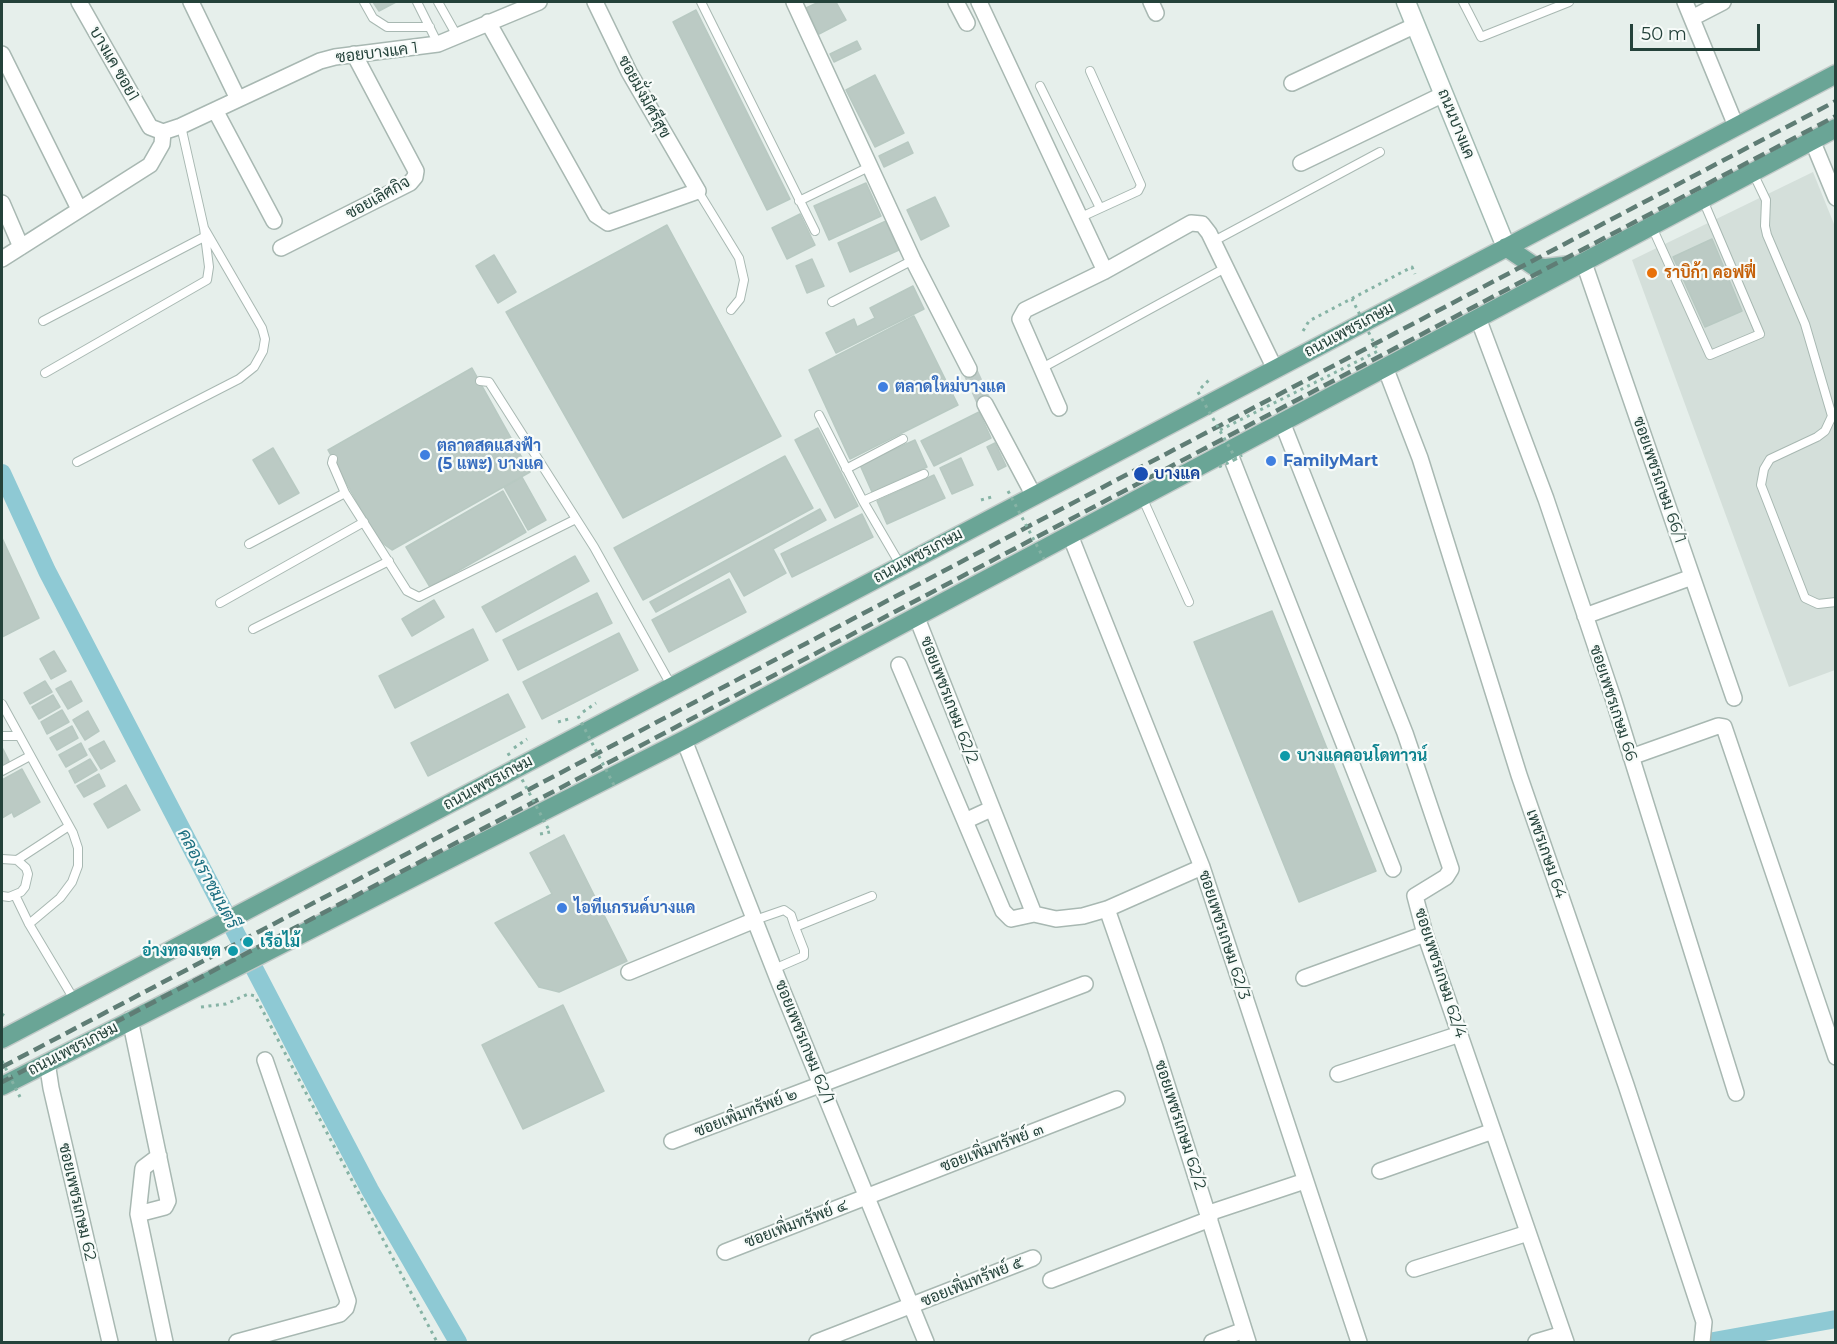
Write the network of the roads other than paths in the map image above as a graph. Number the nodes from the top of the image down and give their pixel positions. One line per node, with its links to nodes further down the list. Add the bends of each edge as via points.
1 (78, 2): 36 (street, บางแค ซอย1)
2 (191, 2): 31 (street)
3 (364, 2): 21 (lane, via 379,24)
4 (417, 2): 21 (lane)
5 (438, 2): 22 (lane)
6 (539, 2): 18 (street, ซอยบางแค 1)
7 (595, 2): 42 (street, ซอยมั่งมีศรีสุข, via 629,72)
8 (701, 2): 45 (lane)
9 (794, 2): 40 (street)
10 (956, 2): 19 (street)
11 (979, 2): 49 (street)
12 (1406, 2): 20 (main road, ถนนบางแค)
13 (1463, 2): 14 (lane, via 1481,37)
14 (1569, 2)
15 (1685, 2): 17 (street)
16 (1723, 2): 17 (street)
17 (1692, 18): 34 (street)
18 (488, 22): 22 (street, ซอยบางแค 1); 42 (street, via 596,215 603,221 608,223)
19 (967, 23)
20 (1416, 25): 28 (street); 30 (main road, ถนนบางแค)
21 (429, 27): 23 (lane)
22 (456, 34): 23 (street, ซอยบางแค 1)
23 (438, 44): 25 (street, ซอยบางแค 1)
24 (2, 54): 48 (street)
25 (354, 54): 31 (street, ซอยบางแค 1, via 309,65); 58 (street, ซอยเลิศกิจ, via 416,171 415,177)
26 (1090, 71): 47 (lane, via 1141,185 1138,191)
27 (1836, 74): 34 (main road, ถนนเพชรเกษม)
28 (1292, 83)
29 (1040, 86): 47 (lane)
30 (1444, 94): 39 (street); 57 (main road, ถนนบางแค)
31 (238, 99): 32 (street, ซอยบางแค 1)
32 (215, 110): 33 (street, ซอยบางแค 1); 50 (street)
33 (182, 126): 36 (street, ซอยบางแค 1); 52 (lane)
34 (1736, 126): 57 (main road, ถนนเพชรเกษม)
35 (1836, 128): 37 (main road, ถนนเพชรเกษม)
36 (157, 130): 48 (street, via 162,144 150,165)
37 (1812, 140): 41 (main road, ถนนเพชรเกษม); 44 (street)
38 (1380, 152): 55 (lane)
39 (1301, 163)
40 (871, 166): 45 (lane); 60 (street)
41 (1752, 172): 43 (main road, ถนนเพชรเกษม); 96 (lane, via 1766,200 1764,226 1805,324 1832,416 1818,437 1770,459 1761,485 1805,598 1818,604)
42 (698, 191): 65 (lane, via 739,258 744,280 740,299)
43 (1702, 198): 51 (main road, ถนนเพชรเกษม); 51 (lane, via 1760,334 1710,356)
44 (1836, 198)
45 (799, 201): 53 (lane)
46 (2, 203): 56 (street)
47 (1100, 208): 49 (lane)
48 (79, 209): 56 (street)
49 (1079, 218): 63 (street)
50 (274, 221)
51 (1652, 227): 61 (main road, ถนนเพชรเกษม)
52 (204, 228): 54 (lane); 81 (lane, via 262,328 263,351 254,367 239,379)
53 (815, 231)
54 (204, 237): 67 (lane); 72 (lane, via 207,280)
55 (1214, 241): 62 (street); 63 (street, via 1202,224 1191,223)
56 (21, 247): 59 (street)
57 (1506, 247): 61 (main road, via 1534,266); 71 (main road, ถนนเพชรเกษม)
58 (281, 248)
59 (2, 259)
60 (913, 260): 64 (lane); 69 (street)
61 (1584, 263): 66 (main road, ถนนเพชรเกษม); 94 (street, ซอยเพชรเกษม 66/1)
62 (1227, 267): 70 (lane); 71 (street)
63 (1106, 271): 70 (street, via 1031,305 1020,319)
64 (832, 302)
65 (731, 310)
66 (1479, 318): 68 (main road, ถนนเพชรเกษม); 98 (street, ซอยเพชรเกษม 66)
67 (44, 321)
68 (1385, 367): 77 (main road, ถนนเพชรเกษม); 169 (street, เพชรเกษม 64, via 1420,458 1519,775 1704,1322)
69 (969, 369)
70 (1042, 369): 75 (street)
71 (1275, 369): 85 (main road, ถนนเพชรเกษม)
72 (45, 373)
73 (480, 381): 88 (lane, via 489,382)
74 (985, 404): 85 (street)
75 (1059, 408)
76 (819, 415): 82 (lane)
77 (1282, 422): 79 (main road, ถนนเพชรเกษม); 128 (street, ซอยเพชรเกษม 62/4, via 1405,733 1451,869 1446,877 1415,896)
78 (903, 439): 82 (lane)
79 (1235, 455): 86 (main road, ถนนเพชรเกษม); 118 (street)
80 (333, 459): 84 (lane)
81 (77, 462)
82 (846, 469): 87 (lane)
83 (924, 474): 87 (lane)
84 (345, 492): 89 (lane); 91 (lane)
85 (1034, 496): 93 (main road, ถนนเพชรเกษม)
86 (1142, 496): 90 (main road, ถนนเพชรเกษม); 95 (lane)
87 (863, 501): 93 (lane)
88 (576, 519): 92 (lane, via 419,597 407,591); 102 (lane)
89 (364, 522): 92 (lane); 97 (lane)
90 (1070, 535): 99 (main road, ถนนเพชรเกษม); 117 (street, ซอยเพชรเกษม 62/3)
91 (249, 544)
92 (388, 561): 100 (lane)
93 (901, 566): 102 (main road, ถนนเพชรเกษม)
94 (1692, 577): 98 (street); 103 (street, ซอยเพชรเกษม 66/1)
95 (1189, 602)
96 (1836, 602)
97 (220, 603)
98 (1585, 616): 109 (street, ซอยเพชรเกษม 66)
99 (916, 618): 107 (main road, ถนนเพชรเกษม); 111 (street, ซอยเพชรเกษม 62/2)
100 (253, 628)
101 (898, 665): 112 (street)
102 (671, 685): 133 (main road, ถนนเพชรเกษม)
103 (1734, 698)
104 (2, 704): 106 (lane)
105 (2, 736): 106 (lane)
106 (18, 736): 108 (lane)
107 (684, 740): 125 (street, ซอยเพชรเกษม 62/1); 134 (main road, ถนนเพชรเกษม)
108 (30, 756): 110 (lane); 113 (lane)
109 (1631, 756): 137 (street, via 1724,727); 143 (street, ซอยเพชรเกษม 66)
110 (2, 771)
111 (991, 809): 112 (street); 116 (street, ซอยเพชรเกษม 62/2)
112 (964, 821): 119 (street)
113 (69, 826): 115 (lane); 126 (lane, via 78,848 75,874 60,898)
114 (2, 859): 115 (lane)
115 (17, 860): 120 (lane, via 26,868 27,881)
116 (1013, 866): 119 (street); 124 (street, ซอยเพชรเกษม 62/2)
117 (1202, 867): 123 (street); 149 (street, ซอยเพชรเกษม 62/3)
118 (1393, 869)
119 (989, 878): 124 (street, via 1007,918)
120 (15, 895): 121 (lane); 126 (lane)
121 (2, 896)
122 (872, 896): 127 (lane)
123 (1107, 909): 124 (street, via 1056,919); 152 (street, ซอยเพชรเกษม 62/2)
124 (1034, 914)
125 (755, 920): 127 (lane, via 784,910 791,915); 129 (street, ซอยเพชรเกษม 62/1); 130 (street)
126 (29, 924): 133 (lane)
127 (795, 927): 129 (lane, via 804,956)
128 (1425, 934): 131 (street); 135 (street, ซอยเพชรเกษม 62/4)
129 (774, 969): 141 (street, ซอยเพชรเกษม 62/1)
130 (629, 972)
131 (1304, 978)
132 (1085, 984): 141 (street, ซอยเพิ่มทรัพย์ ๒)
133 (75, 1001): 136 (main road, ถนนเพชรเกษม)
134 (130, 1019): 139 (main road, ถนนเพชรเกษม); 147 (street)
135 (1460, 1034): 140 (street); 145 (street, ซอยเพชรเกษม 62/4)
136 (2, 1039)
137 (1836, 1057)
138 (265, 1060): 163 (street, via 348,1301 340,1314)
139 (47, 1062): 142 (main road, ถนนเพชรเกษม); 161 (street, ซอยเพชรเกษม 62)
140 (1338, 1074)
141 (821, 1084): 146 (street, ซอยเพิ่มทรัพย์ ๒); 150 (street, ซอยเพชรเกษม 62/1)
142 (2, 1086)
143 (1736, 1093)
144 (1117, 1099): 150 (street, ซอยเพิ่มทรัพย์ ๓)
145 (1493, 1131): 148 (street); 153 (street, ซอยเพชรเกษม 62/4)
146 (672, 1141)
147 (159, 1156): 151 (street, via 143,1168); 151 (street, via 168,1204)
148 (1380, 1171)
149 (1305, 1181): 152 (street); 167 (street, ซอยเพชรเกษม 62/3)
150 (867, 1196): 154 (street, ซอยเพิ่มทรัพย์ ๔); 158 (street, ซอยเพชรเกษม 62/1)
151 (138, 1214): 162 (street)
152 (1210, 1216): 157 (street); 159 (street, ซอยเพชรเกษม 62/2)
153 (1528, 1233): 156 (street); 160 (street, ซอยเพชรเกษม 62/4)
154 (725, 1252)
155 (1032, 1258): 158 (street, ซอยเพิ่มทรัพย์ ๕)
156 (1414, 1269)
157 (1051, 1280)
158 (912, 1306): 164 (street, ซอยเพิ่มทรัพย์ ๕); 165 (street, ซอยเพชรเกษม 62/1)
159 (1246, 1336): 166 (street)
160 (1564, 1338): 168 (street)
161 (110, 1342)
162 (165, 1342)
163 (237, 1342)
164 (817, 1342)
165 (926, 1342)
166 (1212, 1342)
167 (1359, 1342)
168 (1536, 1342)
169 (1702, 1342)

